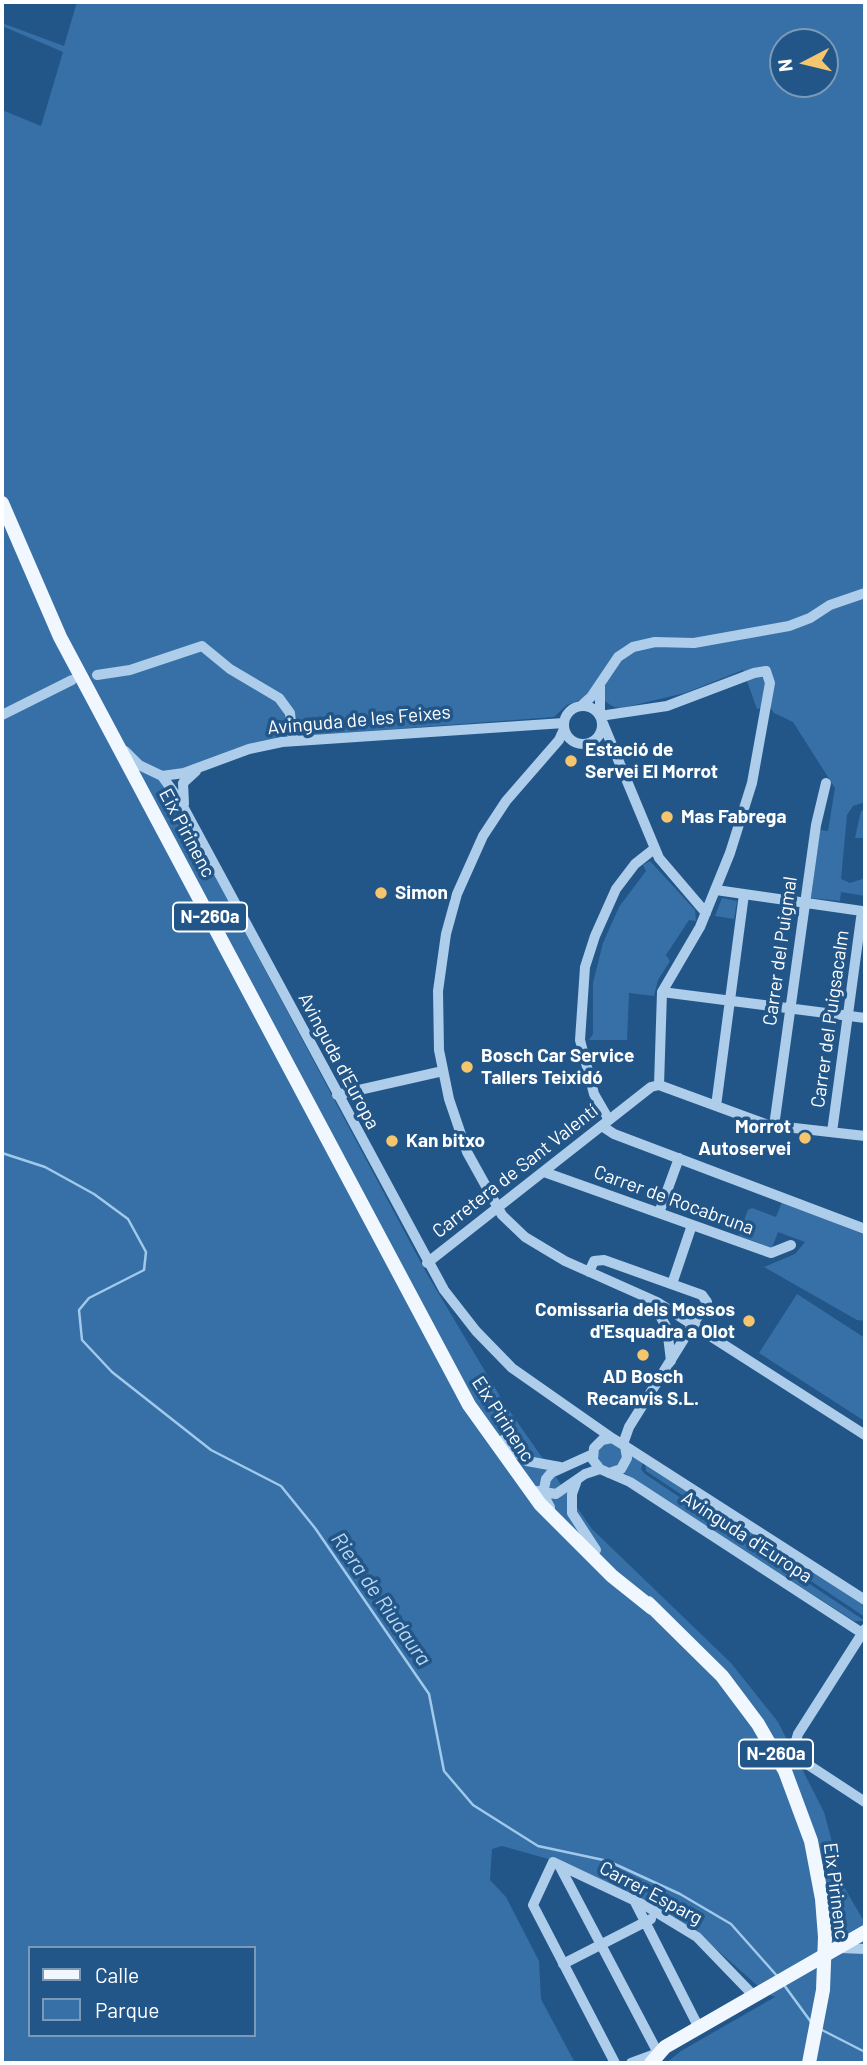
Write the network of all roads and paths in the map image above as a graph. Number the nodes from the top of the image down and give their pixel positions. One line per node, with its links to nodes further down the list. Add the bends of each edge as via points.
1 (2, 503): 10 (main road, Eix Pirinenc / N-260a, via 46,610)
2 (865, 593): 5 (street, via 789,626 694,643 655,642 633,647 618,657)
3 (97, 675): 11 (street, via 130,670 202,646 279,698 290,713)
4 (72, 680): 7 (street)
5 (600, 686): 6 (street); 8 (street)
6 (581, 706): 8 (street, via 592,708); 9 (street, via 568,714)
7 (2, 715)
8 (601, 719): 13 (street, via 601,731); 15 (street); 21 (street, via 667,706 766,671 770,683 766,714 743,814)
9 (564, 726): 11 (street, Avinguda de les Feixes); 12 (street); 14 (street)
10 (115, 737): 17 (street, Avinguda d'Europa, via 133,760); 50 (main road, Eix Pirinenc / N-260a)
11 (293, 741): 16 (street, Avinguda de les Feixes, via 248,749)
12 (576, 743): 13 (street); 14 (street)
13 (591, 743): 15 (street, via 604,743)
14 (547, 753): 30 (street, via 496,815 457,894 438,991)
15 (617, 757): 20 (street)
16 (205, 766): 17 (street, Avinguda de les Feixes); 19 (street, Avinguda d'Europa, via 186,778 181,789)
17 (162, 776): 19 (street, Avinguda d'Europa)
18 (826, 783): 23 (street, Carrer del Puigmal)
19 (190, 821): 32 (street, Avinguda d'Europa)
20 (654, 849): 24 (street); 34 (street, via 616,889 584,976 581,1046)
21 (716, 890): 22 (street); 24 (street)
22 (744, 894): 23 (street); 26 (street)
23 (805, 903): 27 (street, Carrer del Puigmal); 28 (street, Carrer del Puigsacalm, via 862,911)
24 (706, 913): 25 (street)
25 (662, 992): 26 (street); 31 (street)
26 (730, 1001): 27 (street); 33 (street)
27 (789, 1009): 28 (street); 35 (street, Carrer del Puigmal)
28 (848, 1016): 29 (street); 36 (street, Carrer del Puigsacalm)
29 (865, 1018)
30 (443, 1071): 32 (street); 40 (street, via 467,1153)
31 (659, 1085): 33 (street); 34 (street, Carretera de Sant Valentí)
32 (337, 1095): 45 (street, Avinguda d'Europa)
33 (716, 1106): 35 (street)
34 (606, 1123): 38 (street, via 614,1134); 39 (street, Carretera de Sant Valentí)
35 (774, 1126): 36 (street)
36 (832, 1132): 37 (street)
37 (865, 1136)
38 (679, 1158): 41 (street); 43 (street)
39 (544, 1172): 40 (street, Carretera de Sant Valentí); 41 (street, Carrer de Rocabruna)
40 (497, 1208): 45 (street, Carretera de Sant Valentí); 46 (street, via 525,1237)
41 (659, 1213): 42 (street, Carrer de Rocabruna)
42 (692, 1225): 44 (street, Carrer de Rocabruna, via 774,1254); 47 (street)
43 (865, 1229)
44 (791, 1245)
45 (427, 1263): 53 (street, Avinguda d'Europa, via 492,1348 528,1380)
46 (589, 1272): 47 (street, via 594,1261 604,1260); 48 (street)
47 (672, 1284): 49 (street, via 705,1298 706,1307)
48 (645, 1296): 49 (street); 51 (street, via 665,1323)
49 (695, 1324): 51 (street); 54 (street)
50 (427, 1326): 52 (main road, Eix Pirinenc / N-260a); 55 (main road, Eix Pirinenc / N-260a)
51 (671, 1361): 56 (street)
52 (477, 1418): 61 (street); 63 (main road, Eix Pirinenc / N-260a, via 540,1504)
53 (589, 1421): 56 (street, Avinguda d'Europa); 57 (street)
54 (865, 1435)
55 (503, 1440): 58 (street, via 527,1461); 61 (main road, Eix Pirinenc / N-260a)
56 (619, 1442): 57 (street, via 602,1440); 59 (street, via 625,1464); 64 (street, Avinguda d'Europa)
57 (594, 1451): 58 (street); 59 (street)
58 (566, 1468): 61 (street, via 551,1473)
59 (604, 1471): 60 (street); 66 (street, Avinguda d'Europa, via 630,1482)
60 (577, 1480): 61 (street, via 556,1494); 62 (street, via 572,1513)
61 (543, 1494): 62 (main road, Eix Pirinenc / N-260a); 63 (street, via 545,1502)
62 (596, 1550): 65 (main road, Eix Pirinenc / N-260a)
63 (606, 1570): 65 (main road, Eix Pirinenc / N-260a)
64 (865, 1600)
65 (652, 1608): 82 (main road, Eix Pirinenc / N-260a, bridge, via 722,1676 758,1724 785,1771 811,1841 825,1937 823,1990)
66 (864, 1632): 67 (street, via 795,1744 804,1762)
67 (865, 1802)
68 (556, 1864): 69 (street, Carrer Esparg); 73 (street); 76 (street, via 533,1905)
69 (634, 1900): 70 (street, Carrer Esparg); 71 (street)
70 (660, 1915): 71 (street); 77 (street, Carrer Esparg, via 697,1937)
71 (645, 1922): 73 (street); 78 (street)
72 (865, 1932): 74 (main road)
73 (601, 1945): 76 (street); 79 (street)
74 (837, 1948): 75 (street); 77 (main road)
75 (865, 1949)
76 (563, 1964): 80 (street)
77 (754, 1996): 78 (main road)
78 (699, 2028): 79 (main road)
79 (654, 2058): 81 (street)
80 (615, 2063)
81 (631, 2063)
82 (809, 2063)

